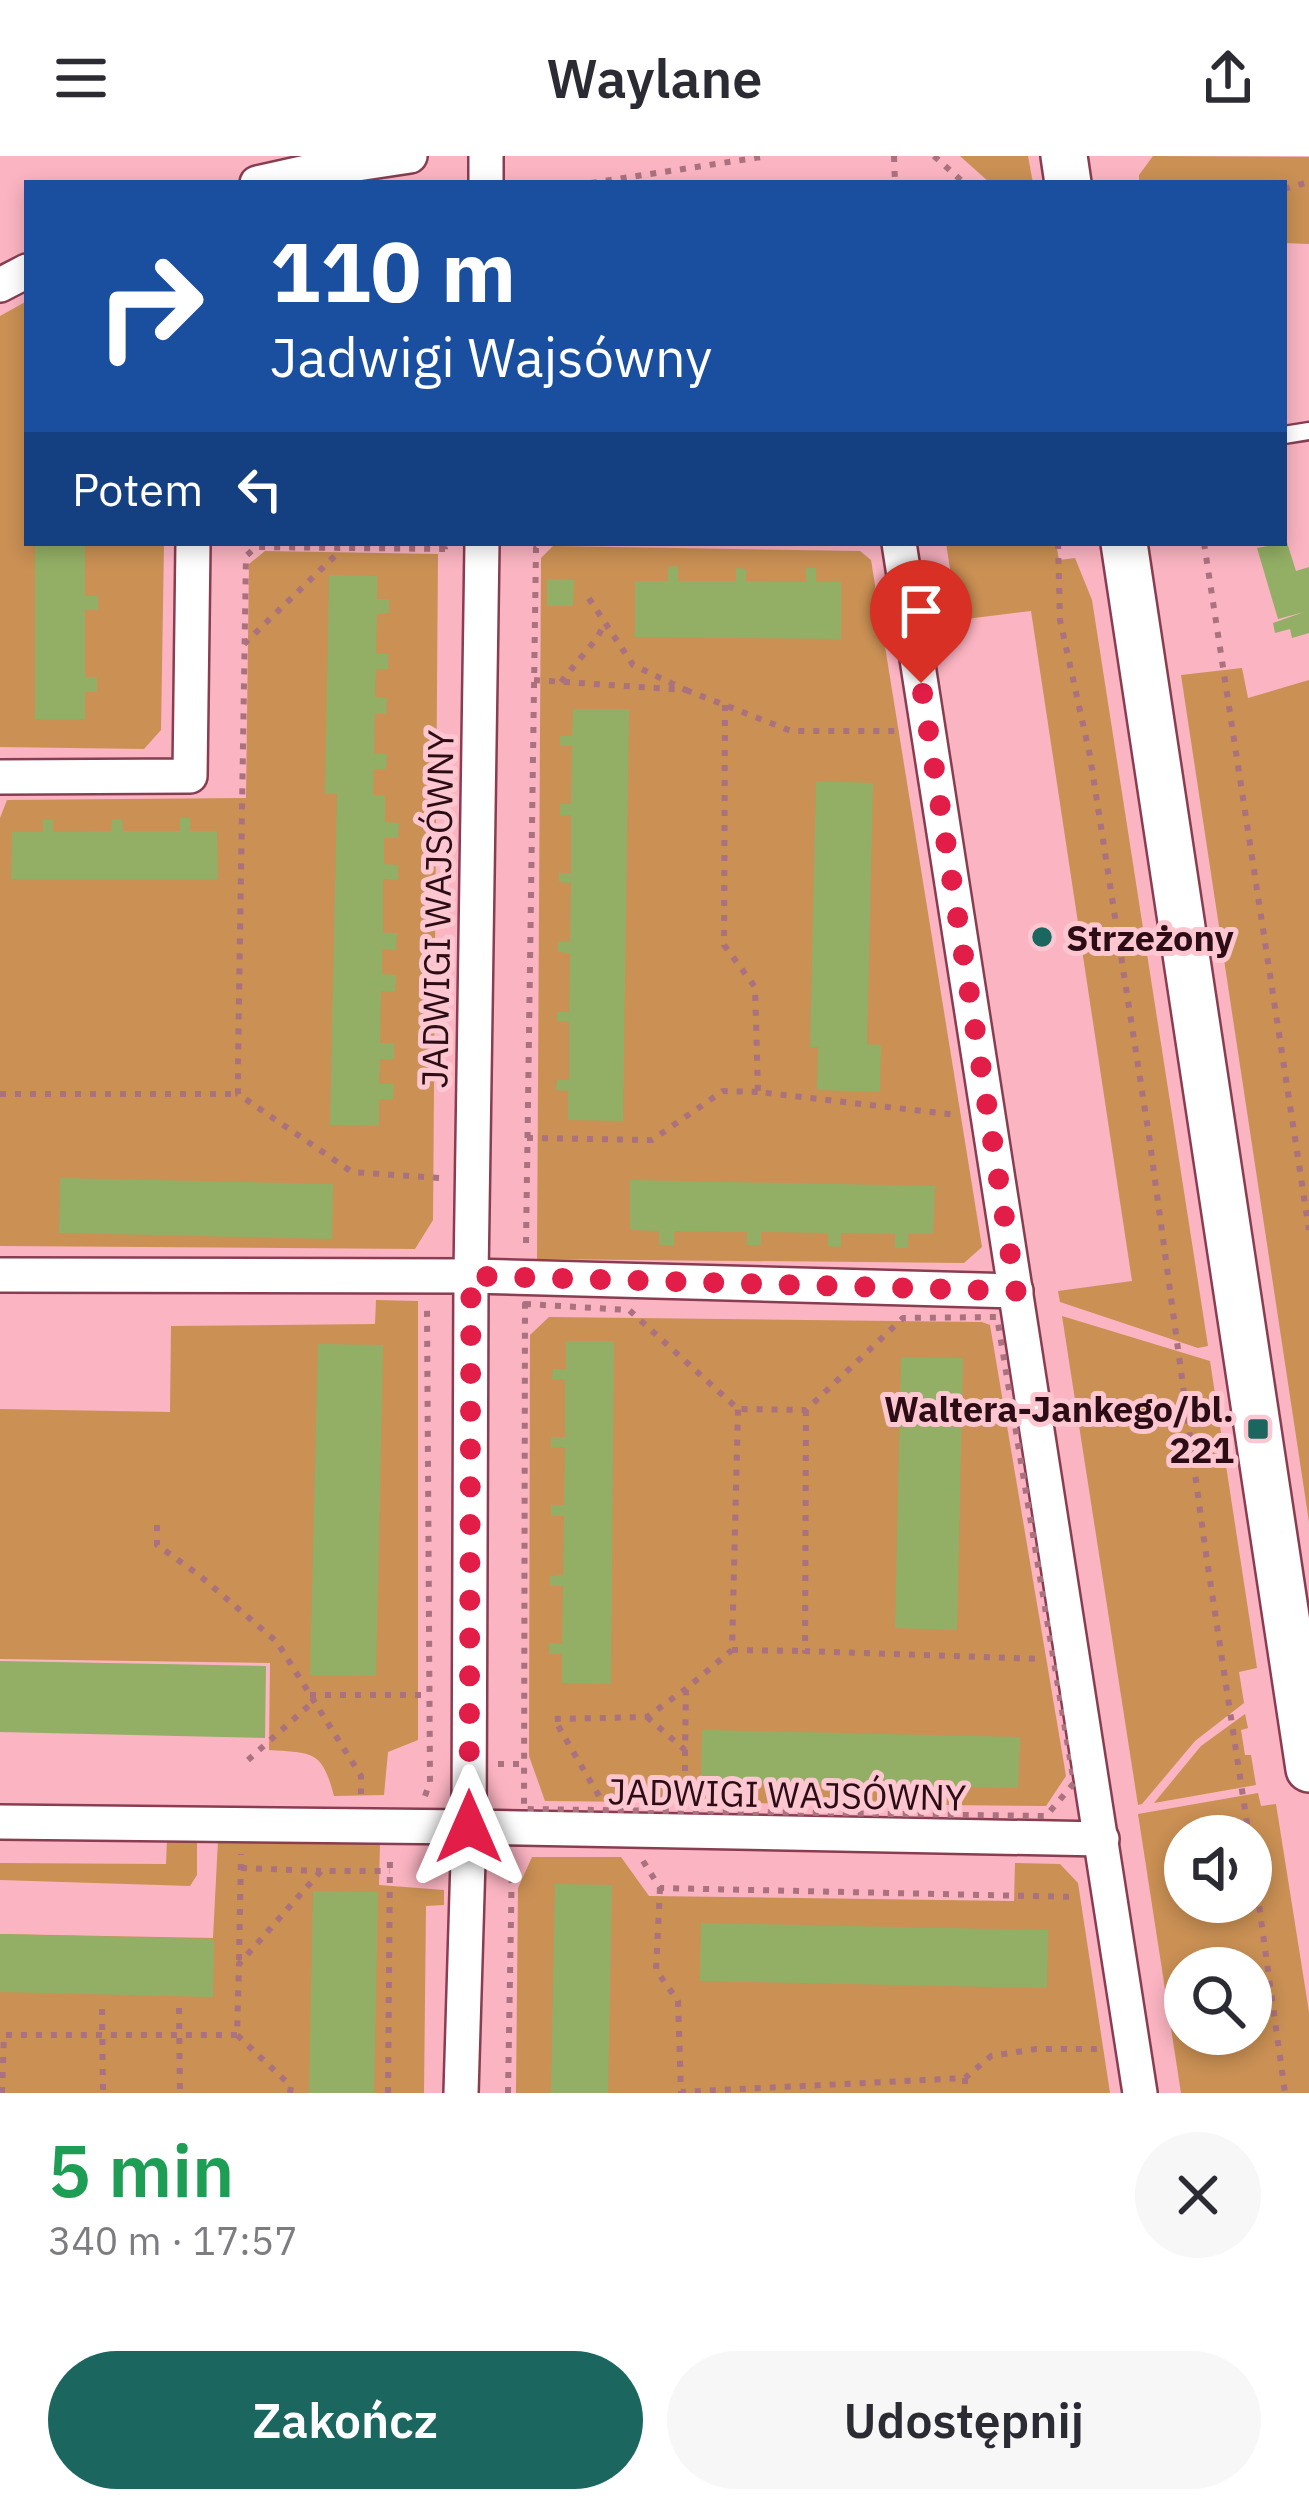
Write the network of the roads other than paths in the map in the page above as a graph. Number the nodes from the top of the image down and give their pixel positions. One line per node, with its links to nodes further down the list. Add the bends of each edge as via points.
1 (410, 156): 2 (street)
2 (310, 164): 3 (street)
3 (265, 180)
4 (193, 546): 8 (street, via 190,776)
5 (482, 546): 10 (street, JADWIGI WAJSÓWNY)
6 (899, 546): 11 (street)
7 (1124, 546): 12 (street)
8 (0, 777)
9 (0, 1276): 10 (street)
10 (471, 1276): 11 (street); 15 (street, JADWIGI WAJSÓWNY)
11 (1016, 1291): 16 (street)
12 (1296, 1602): 13 (street)
13 (1309, 1769)
14 (0, 1822): 15 (street, JADWIGI WAJSÓWNY)
15 (469, 1827): 16 (street, JADWIGI WAJSÓWNY); 17 (street, JADWIGI WAJSÓWNY)
16 (1102, 1839): 18 (street)
17 (461, 2093)
18 (1140, 2093)

